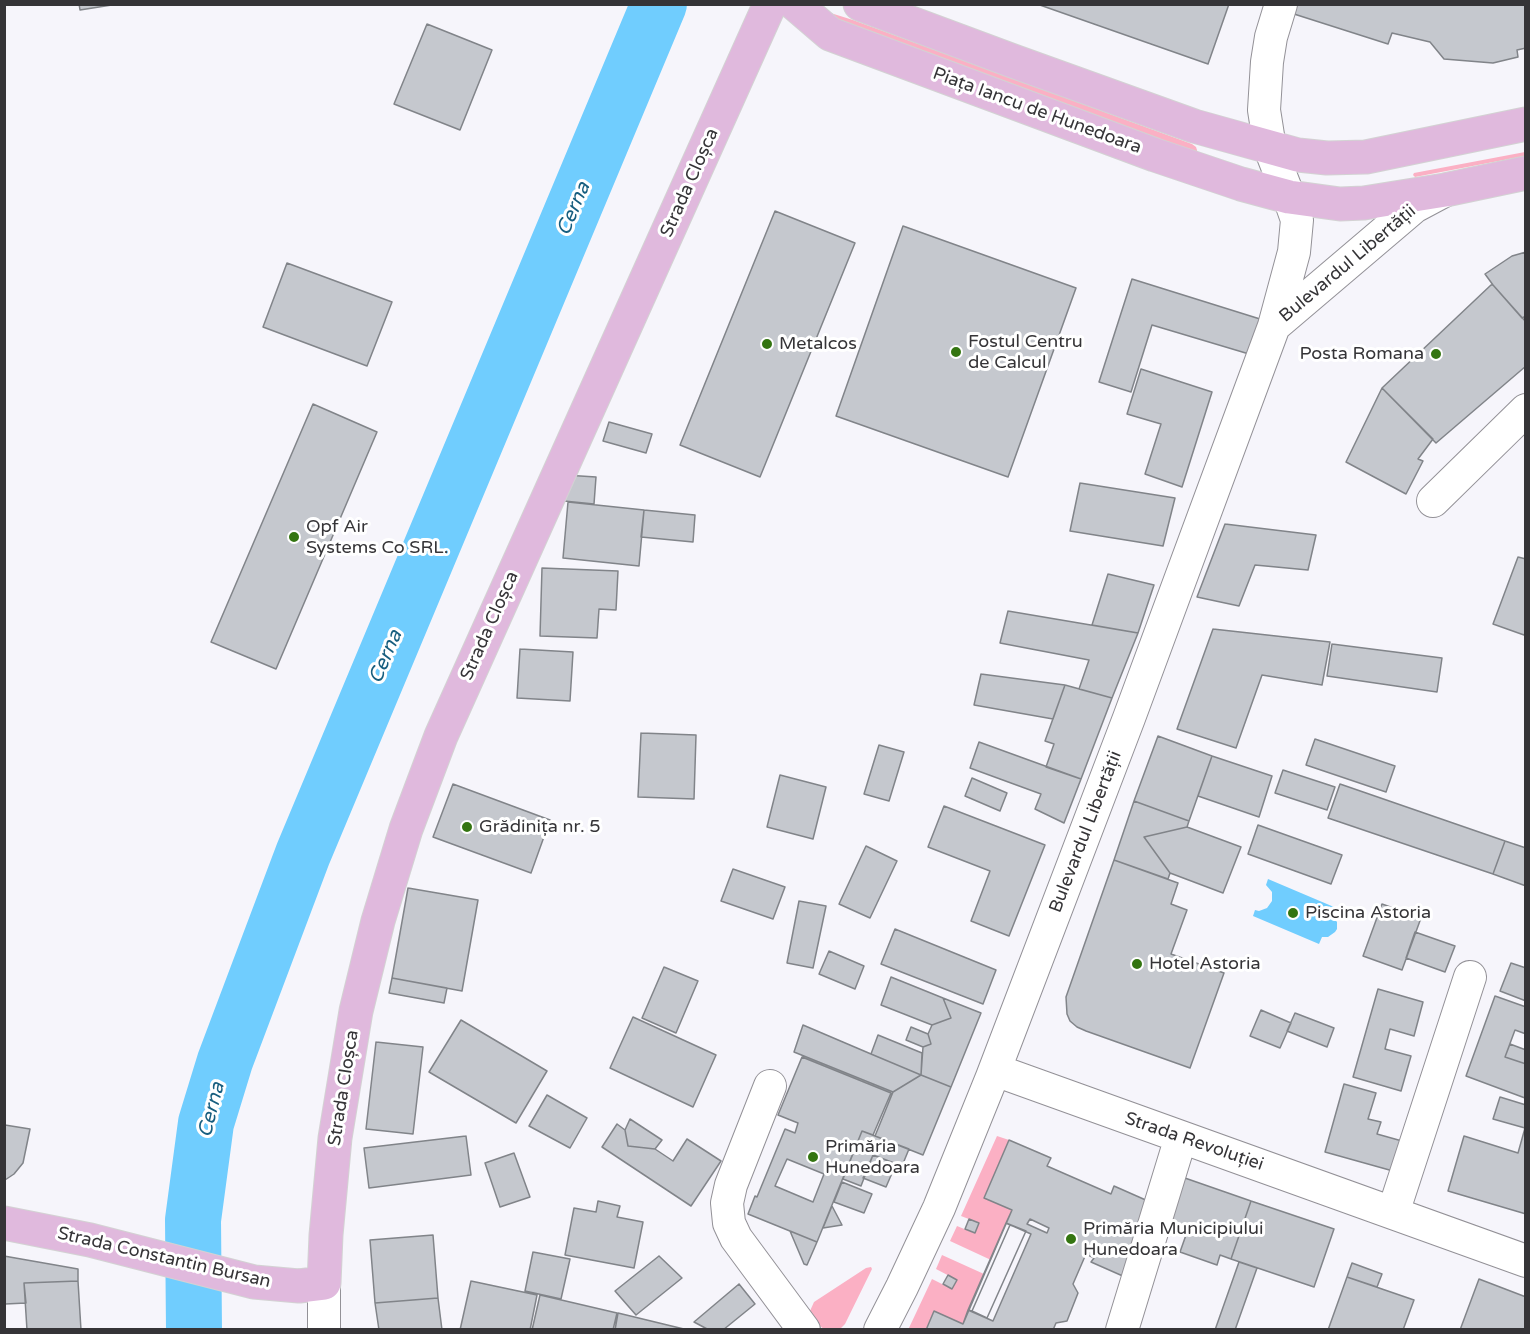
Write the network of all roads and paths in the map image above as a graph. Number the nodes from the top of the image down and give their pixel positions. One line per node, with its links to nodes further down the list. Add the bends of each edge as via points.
1 (770, 4): 20 (main road, Strada Cloșca, via 441,736 405,829 356,1011 335,1138)
2 (795, 4): 9 (main road, Piața Iancu de Hunedoara, via 830,34 1155,155)
3 (860, 4): 6 (main road, via 1194,126)
4 (1281, 4): 6 (street, Bulevardul Libertății, via 1267,62 1264,110)
5 (1526, 124): 6 (main road, via 1366,157 1327,158)
6 (1270, 148): 9 (street, Bulevardul Libertății)
7 (1526, 173): 8 (main road, Bulevardul Libertății)
8 (1445, 190): 9 (main road, Piața Iancu de Hunedoara, via 1348,204); 10 (street, Bulevardul Libertății, via 1414,207)
9 (1290, 197): 10 (street, Bulevardul Libertății, via 1297,220 1294,252)
10 (1274, 326): 14 (street, Bulevardul Libertății)
11 (1526, 410): 12 (street)
12 (1433, 501)
13 (1470, 977): 17 (street)
14 (995, 1070): 16 (street, Strada Revoluției); 23 (street, Bulevardul Libertății, via 934,1218)
15 (770, 1086): 22 (street, via 731,1185 727,1203 729,1223)
16 (1181, 1137): 17 (street, Strada Revoluției); 24 (street)
17 (1394, 1213): 19 (street, Strada Revoluției)
18 (4, 1223): 20 (main road, Strada Constantin Bursan, via 90,1240 254,1282 299,1286)
19 (1526, 1261)
20 (324, 1283): 21 (street)
21 (324, 1329)
22 (804, 1329)
23 (880, 1329)
24 (1124, 1329)

